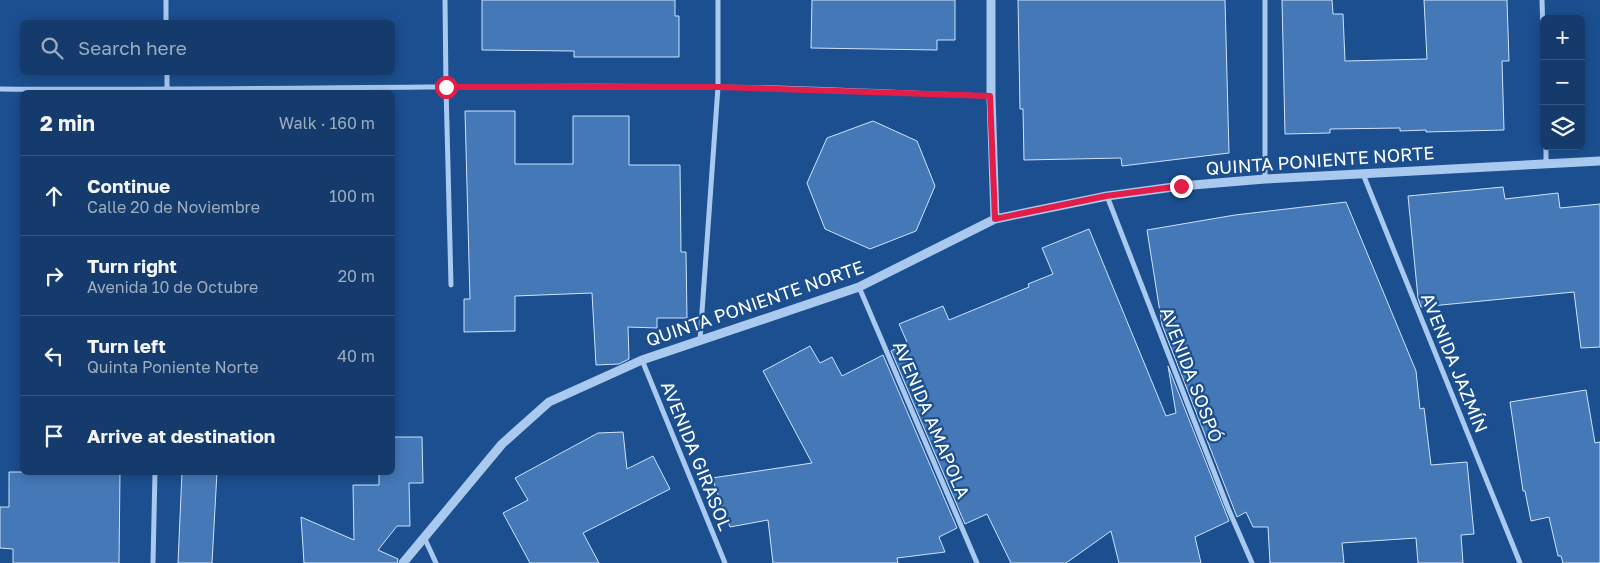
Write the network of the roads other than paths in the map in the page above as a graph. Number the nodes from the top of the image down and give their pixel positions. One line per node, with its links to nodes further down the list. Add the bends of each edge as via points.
1 (166, 0): 7 (street)
2 (445, 0): 10 (street)
3 (718, 0): 11 (street)
4 (991, 0): 16 (street)
5 (1265, 0): 21 (street)
6 (1542, 0): 8 (street)
7 (166, 20)
8 (1544, 60)
9 (166, 75): 14 (street)
10 (446, 87): 11 (street); 15 (street); 24 (street)
11 (718, 87): 16 (street); 26 (street)
12 (0, 89): 13 (street)
13 (84, 90)
14 (167, 90)
15 (237, 90)
16 (990, 96): 23 (street)
17 (1546, 150): 19 (street)
18 (1600, 161): 19 (street, QUINTA PONIENTE NORTE)
19 (1546, 163): 20 (street, QUINTA PONIENTE NORTE)
20 (1363, 174): 21 (street, QUINTA PONIENTE NORTE); 36 (street, AVENIDA JAZMÍN)
21 (1265, 179): 22 (street, QUINTA PONIENTE NORTE)
22 (1106, 196): 23 (street, QUINTA PONIENTE NORTE); 35 (street, AVENIDA SOSPÓ)
23 (995, 219): 25 (street, QUINTA PONIENTE NORTE)
24 (451, 285)
25 (859, 287): 26 (street, QUINTA PONIENTE NORTE); 34 (street, AVENIDA AMAPOLA)
26 (700, 341): 27 (street, QUINTA PONIENTE NORTE)
27 (642, 360): 29 (street, QUINTA PONIENTE NORTE, via 549,402 502,444); 33 (street, AVENIDA GIRASOL)
28 (155, 475): 30 (street)
29 (424, 537): 31 (street, QUINTA PONIENTE NORTE); 32 (street)
30 (153, 563)
31 (403, 563)
32 (436, 563)
33 (725, 563)
34 (978, 563)
35 (1252, 563)
36 (1520, 563)

